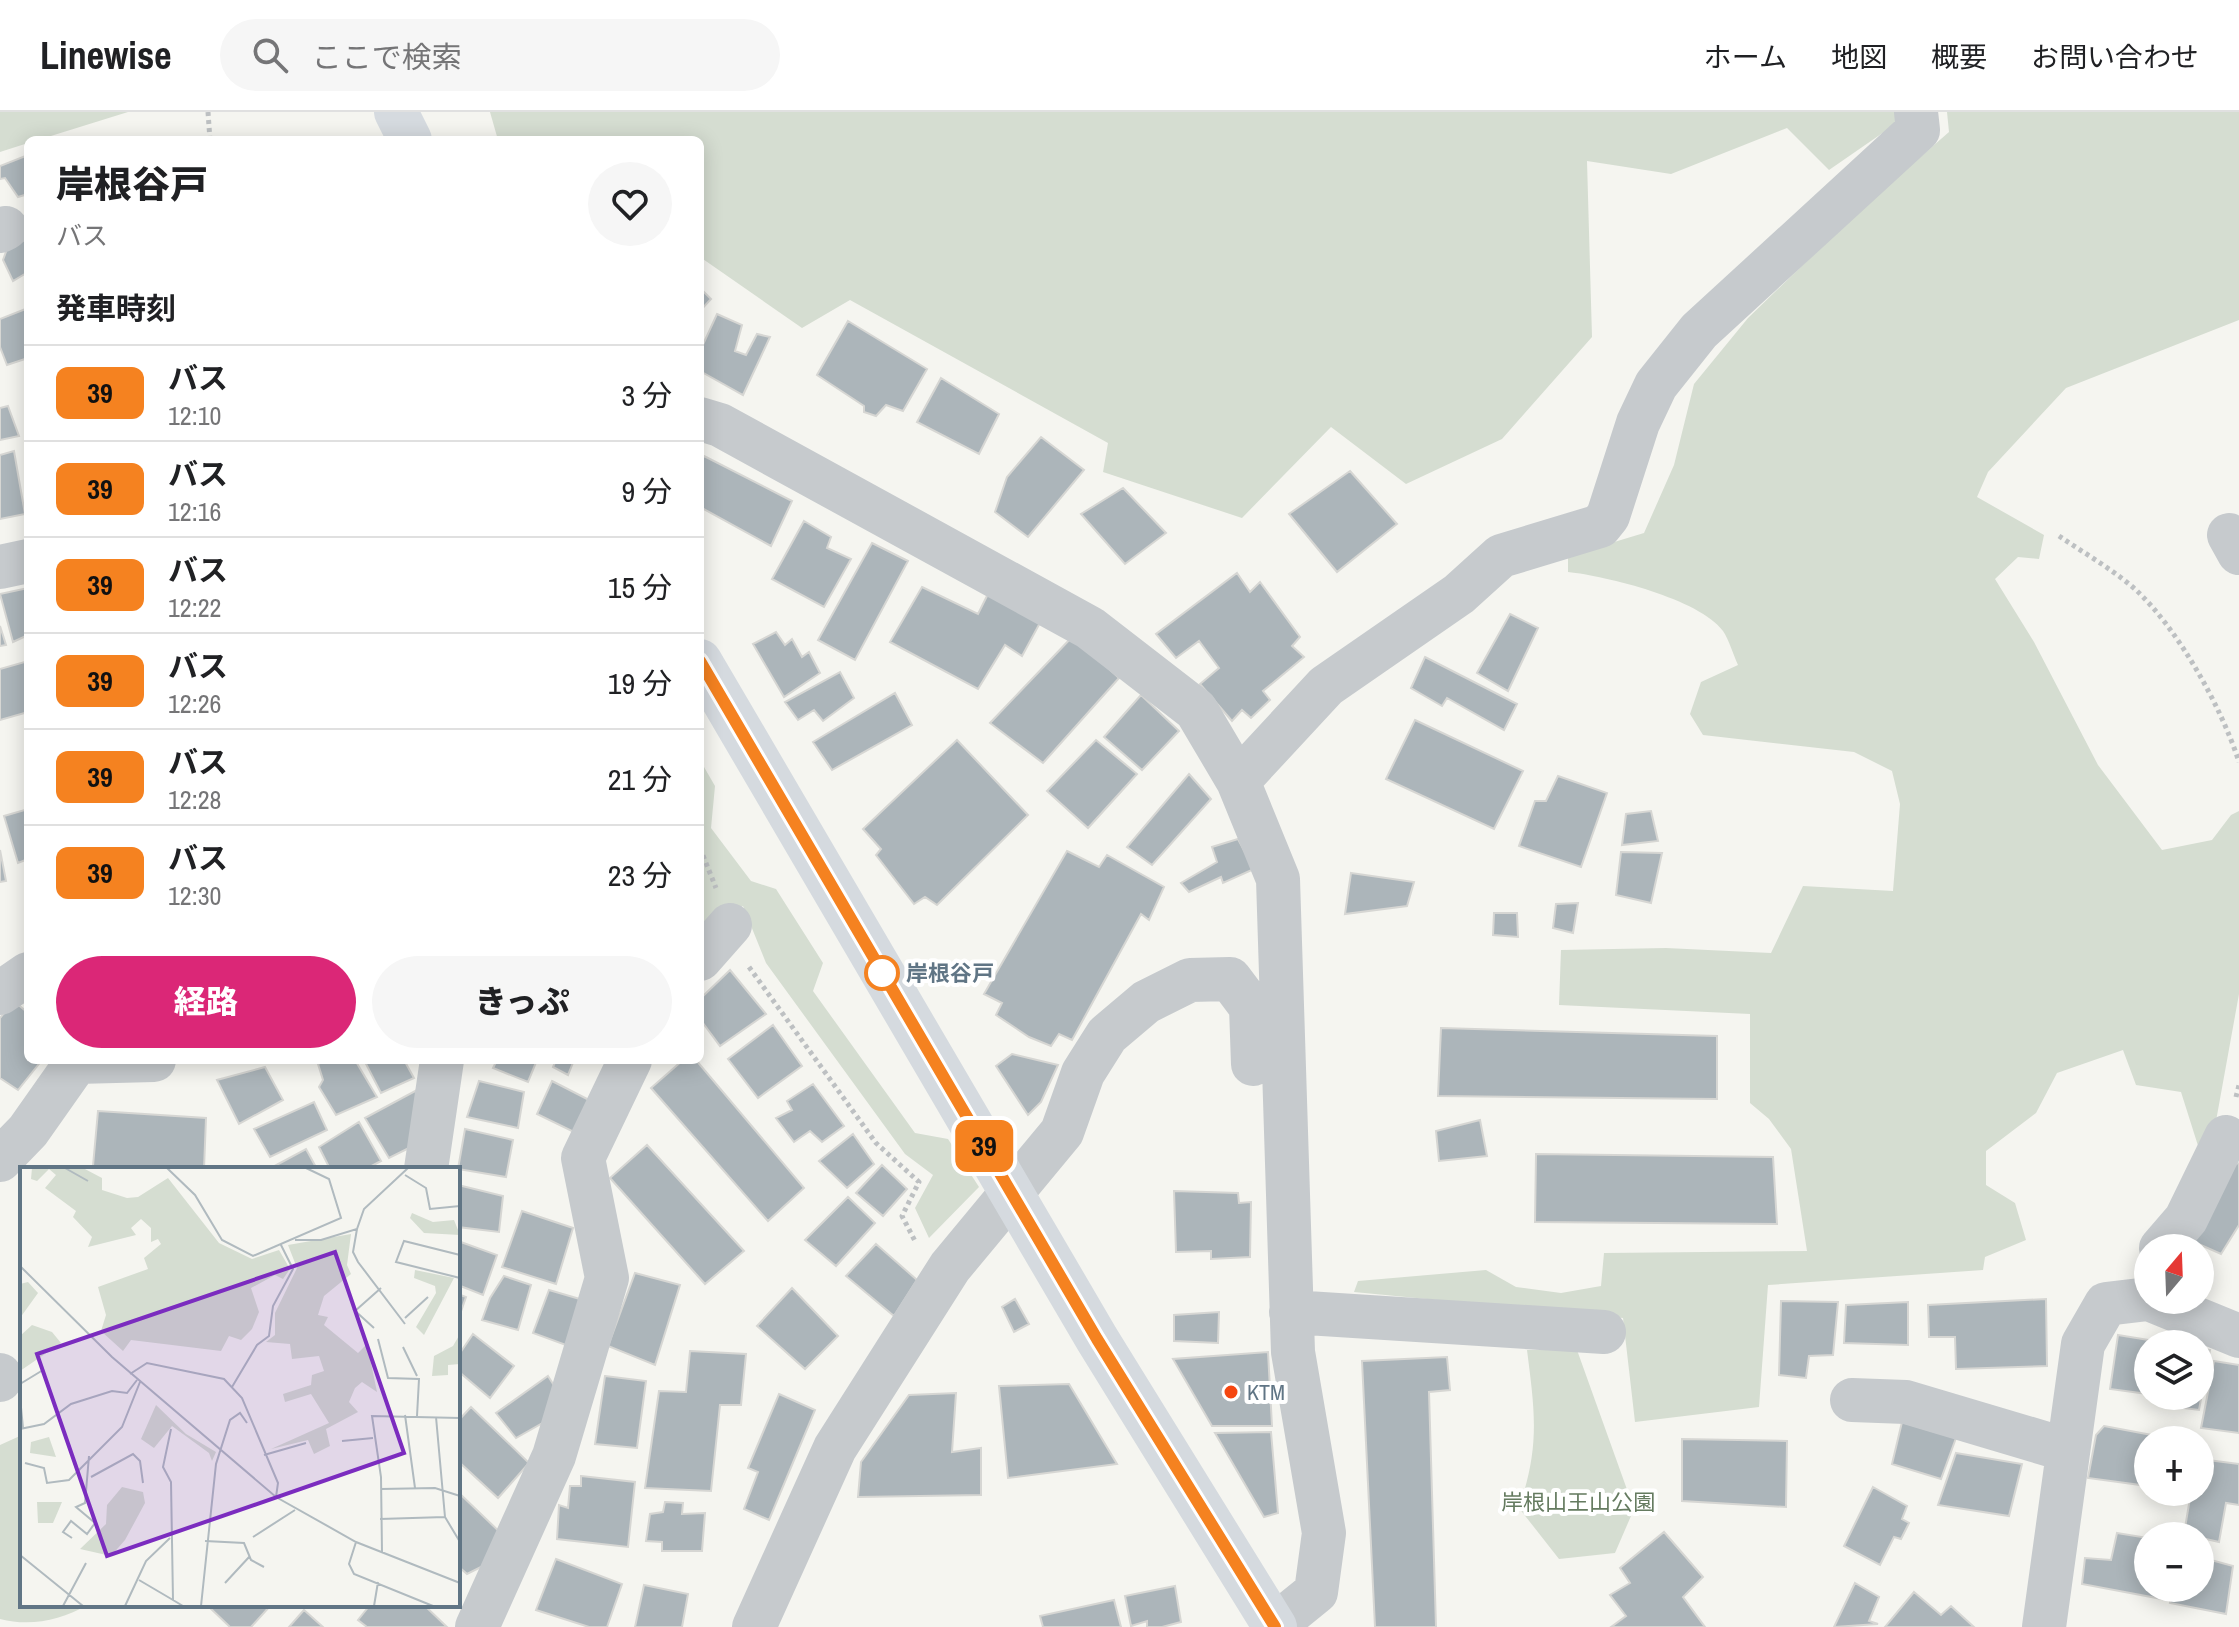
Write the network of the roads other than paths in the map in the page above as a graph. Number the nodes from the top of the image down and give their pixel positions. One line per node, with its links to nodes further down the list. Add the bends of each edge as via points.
1 (396, 112): 3 (main road)
2 (1916, 112): 8 (street, via 1918,130 1699,331 1656,385 1600,526 1501,556 1459,594 1326,686)
3 (408, 136)
4 (704, 420): 8 (street, via 1090,628 1196,710)
5 (24, 562): 6 (street)
6 (0, 567)
7 (704, 668): 28 (main road, via 1097,1339)
8 (1238, 781): 17 (street, via 1278,879)
9 (738, 944): 10 (street)
10 (704, 957)
11 (24, 977): 12 (street)
12 (0, 993)
13 (75, 1064): 18 (street, via 28,1131)
14 (441, 1064): 19 (street)
15 (628, 1064): 29 (street, via 583,1158 607,1278 554,1456)
16 (2226, 1137): 20 (street, via 2186,1219)
17 (1284, 1149): 22 (street); 30 (street, via 1255,1126 1251,1007 1230,979 1190,980 1146,1002 1107,1035 1083,1073 1062,1132 946,1274 835,1448)
18 (0, 1160)
19 (426, 1167)
20 (2173, 1234)
21 (2134, 1295): 27 (street, via 2106,1304 2083,1344)
22 (1291, 1312): 24 (street); 28 (street, via 1324,1533 1316,1592)
23 (2192, 1314): 25 (street)
24 (1604, 1332)
25 (2239, 1336)
26 (1852, 1400): 27 (street, via 1906,1402)
27 (2067, 1450): 31 (street)
28 (1274, 1626)
29 (477, 1627)
30 (754, 1627)
31 (2044, 1627)

